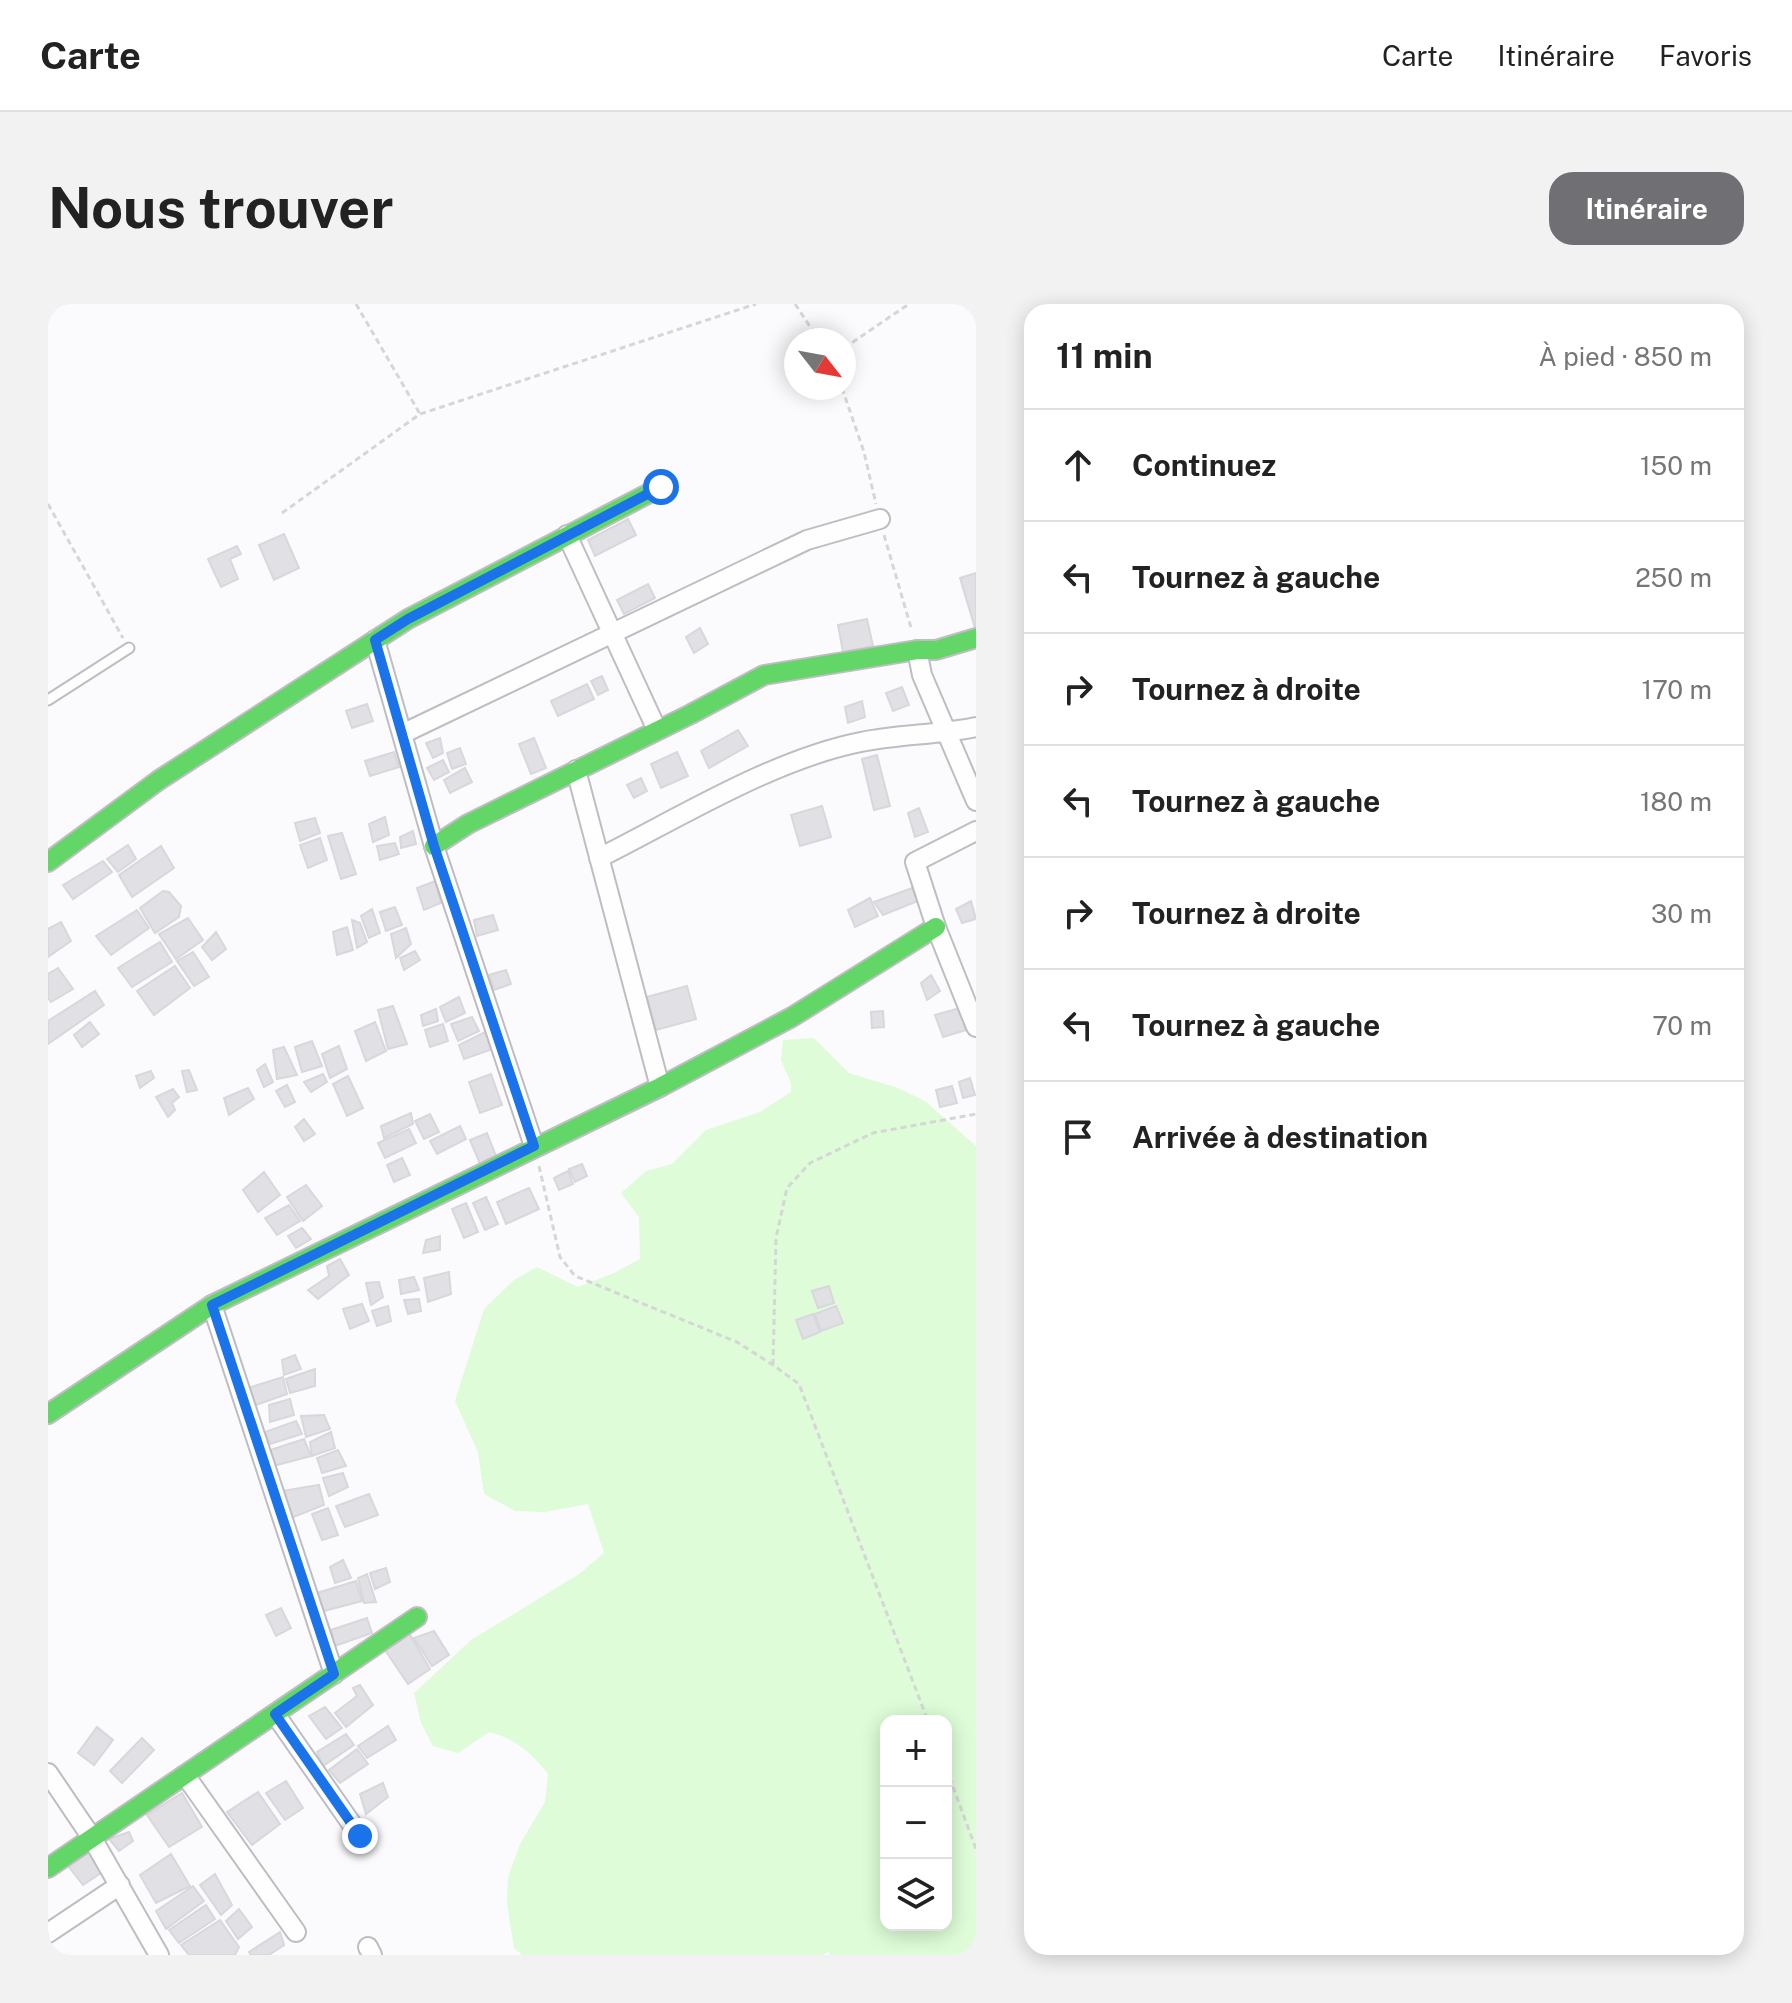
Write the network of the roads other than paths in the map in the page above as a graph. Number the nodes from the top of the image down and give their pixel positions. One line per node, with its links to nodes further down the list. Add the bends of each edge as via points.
1 (661, 487): 3 (street)
2 (880, 519): 4 (street, via 807,540)
3 (567, 535): 4 (street); 6 (street)
4 (613, 633): 11 (street); 13 (street)
5 (976, 638): 8 (street)
6 (375, 640): 13 (street); 19 (street, via 159,780)
7 (129, 648): 9 (lane)
8 (917, 650): 11 (street, via 764,675); 12 (street, via 922,675)
9 (48, 700)
10 (976, 727): 12 (street)
11 (657, 730): 14 (street)
12 (948, 733): 15 (street); 18 (street, via 861,742 782,766)
13 (402, 734): 17 (street)
14 (576, 770): 17 (street); 18 (street)
15 (976, 801)
16 (976, 831): 20 (street, via 915,862)
17 (434, 846): 23 (street)
18 (599, 858): 22 (street)
19 (48, 862)
20 (936, 927): 21 (street); 22 (street, via 792,1017)
21 (976, 1027)
22 (660, 1087): 23 (street)
23 (534, 1146): 24 (street)
24 (212, 1305): 25 (street); 27 (street)
25 (48, 1414)
26 (417, 1617): 27 (street)
27 (334, 1674): 28 (street)
28 (275, 1714): 30 (street); 31 (street)
29 (48, 1773): 32 (street)
30 (185, 1775): 32 (street); 35 (street)
31 (360, 1836)
32 (92, 1838): 33 (street); 34 (street)
33 (48, 1868)
34 (120, 1885): 36 (street); 37 (street)
35 (296, 1932)
36 (48, 1933)
37 (159, 1955)

